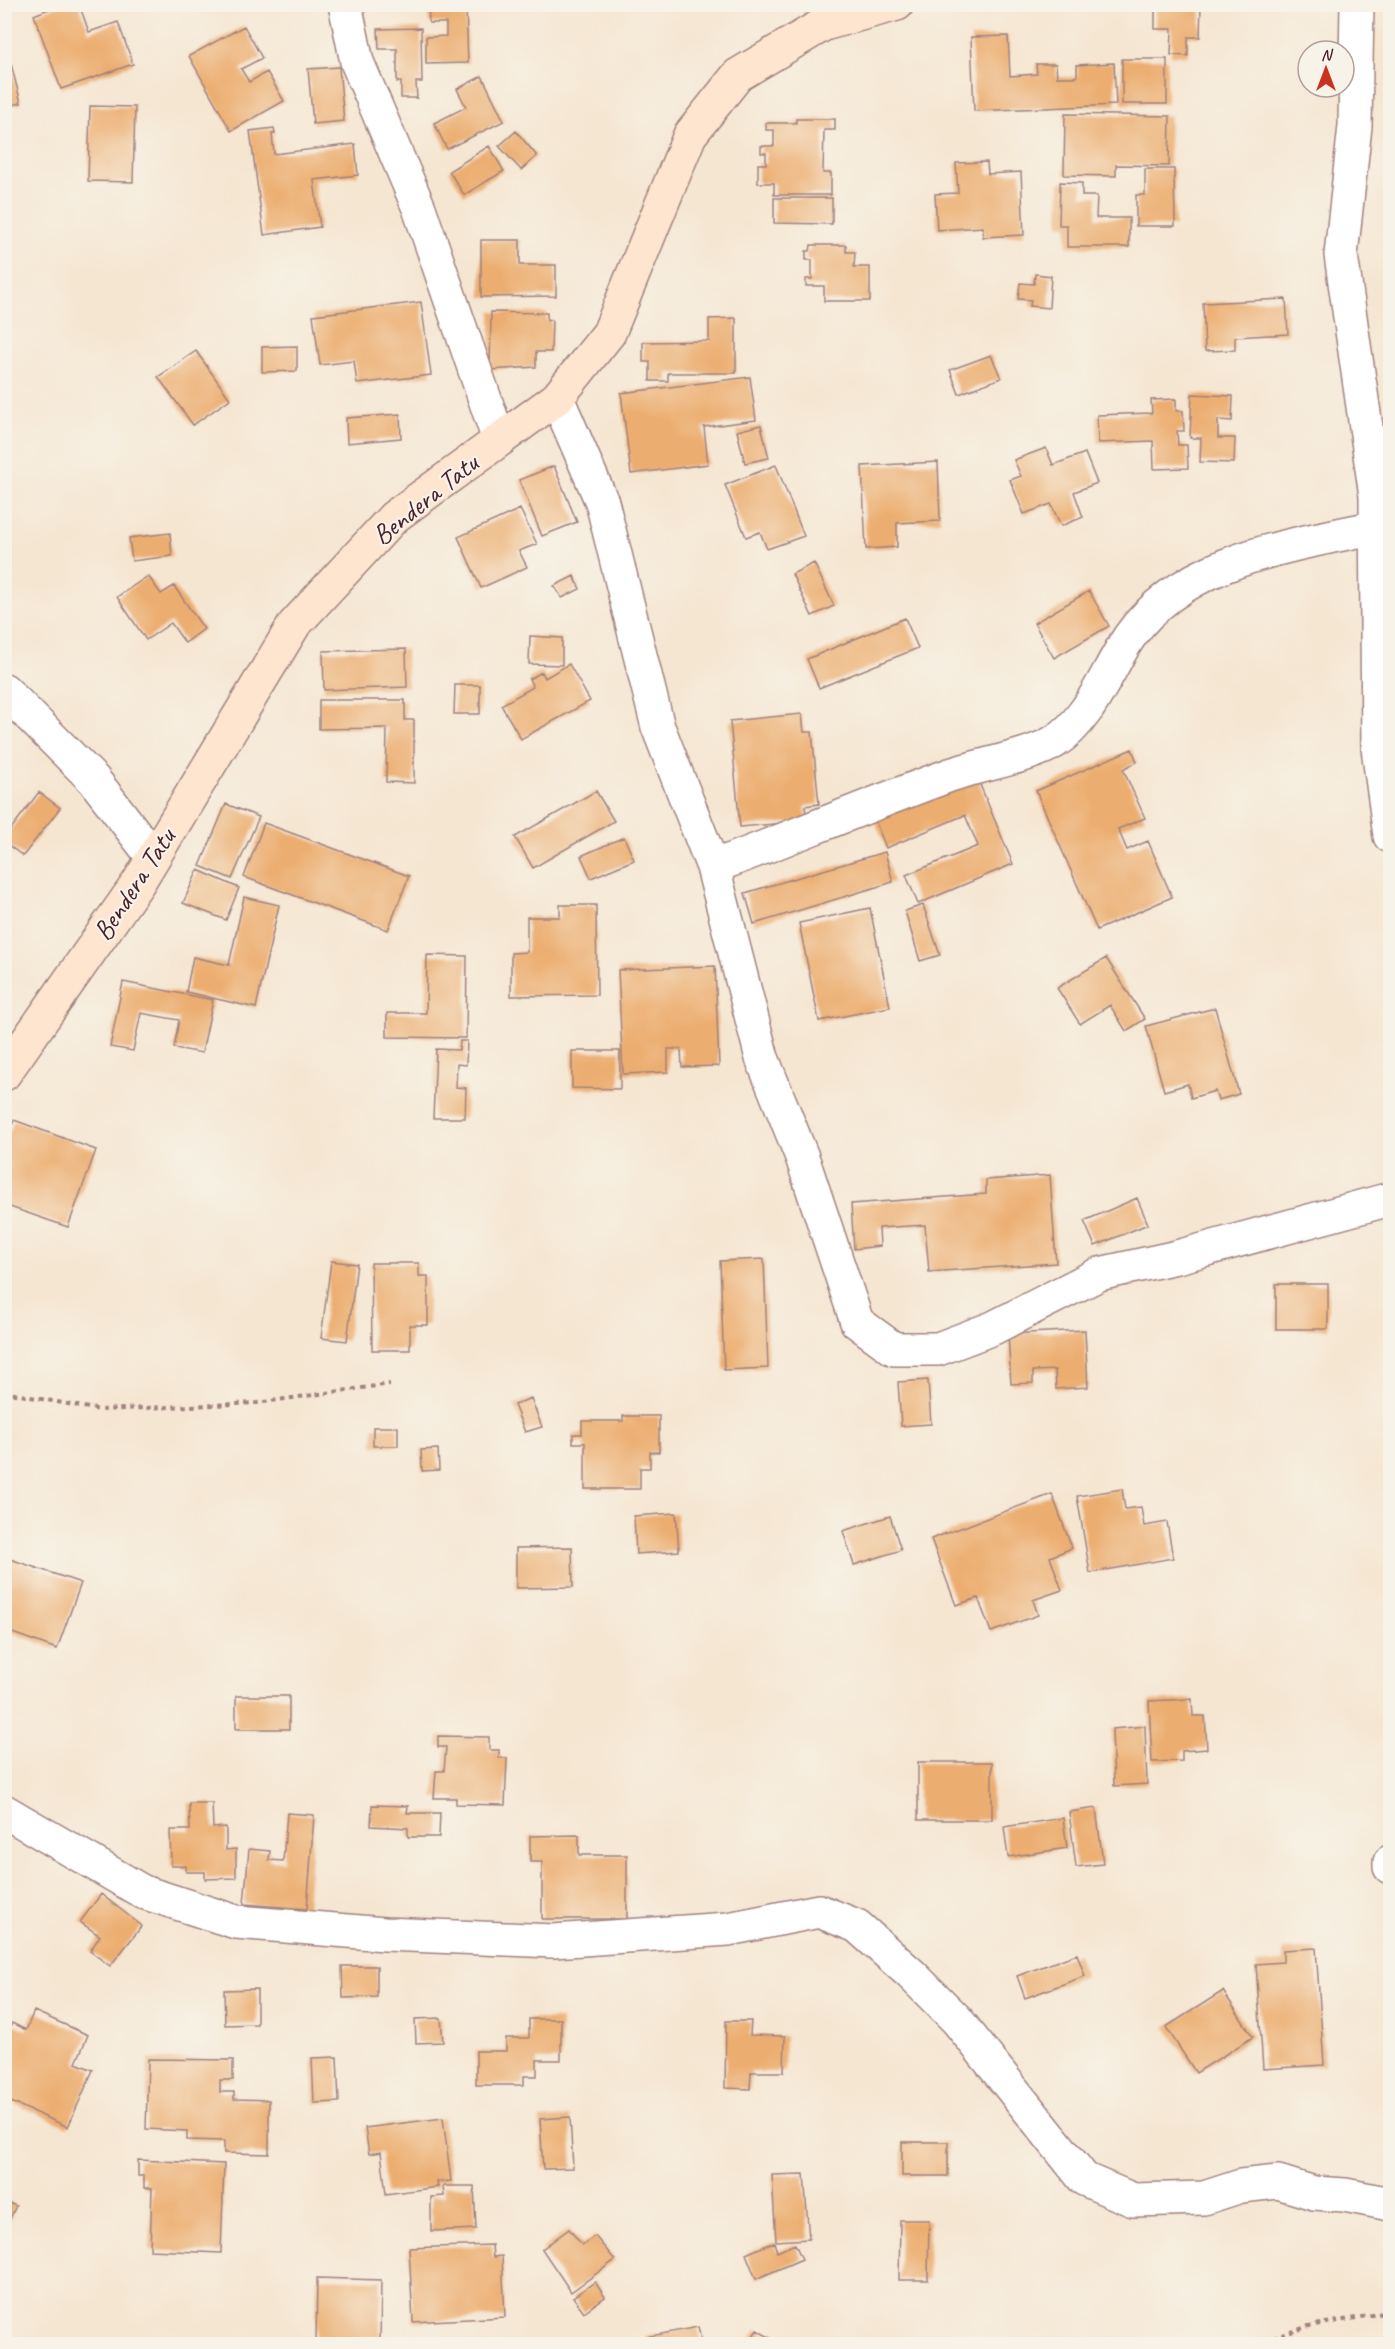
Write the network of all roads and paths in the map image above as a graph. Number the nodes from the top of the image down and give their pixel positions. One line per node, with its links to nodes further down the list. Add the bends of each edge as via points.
1 (345, 4): 5 (street, via 357,62 419,208)
2 (897, 4): 4 (street, Bendera Tatu, via 824,24 738,75 690,135 609,333)
3 (1357, 4): 6 (street, via 1355,126 1341,255)
4 (557, 398): 5 (street, Bendera Tatu); 10 (street, via 602,502 658,727)
5 (499, 440): 9 (street, Bendera Tatu, via 394,517 294,625)
6 (1381, 532): 8 (street, via 1378,748); 10 (street, via 1237,561 1188,581 1160,603 1131,635 1082,716 1053,743 951,775)
7 (4, 690): 9 (street, via 94,780)
8 (1390, 836)
9 (153, 857): 11 (street, Bendera Tatu)
10 (713, 867): 12 (street, via 762,1058 801,1157 857,1322 894,1349 938,1349 993,1328 1099,1274 1177,1257)
11 (4, 1074)
12 (1390, 1199)
13 (390, 1384): 14 (path, via 257,1403 100,1410)
14 (4, 1392)
15 (4, 1811): 18 (street, via 143,1892 236,1922 385,1934 553,1941 728,1929 819,1911 857,1926 942,2005 1084,2179 1133,2200 1204,2198 1241,2186 1278,2182 1314,2193)
16 (1390, 1862): 17 (street)
17 (1390, 1868)
18 (1390, 2205)
19 (1390, 2312): 20 (path, via 1309,2326)
20 (1256, 2344)

